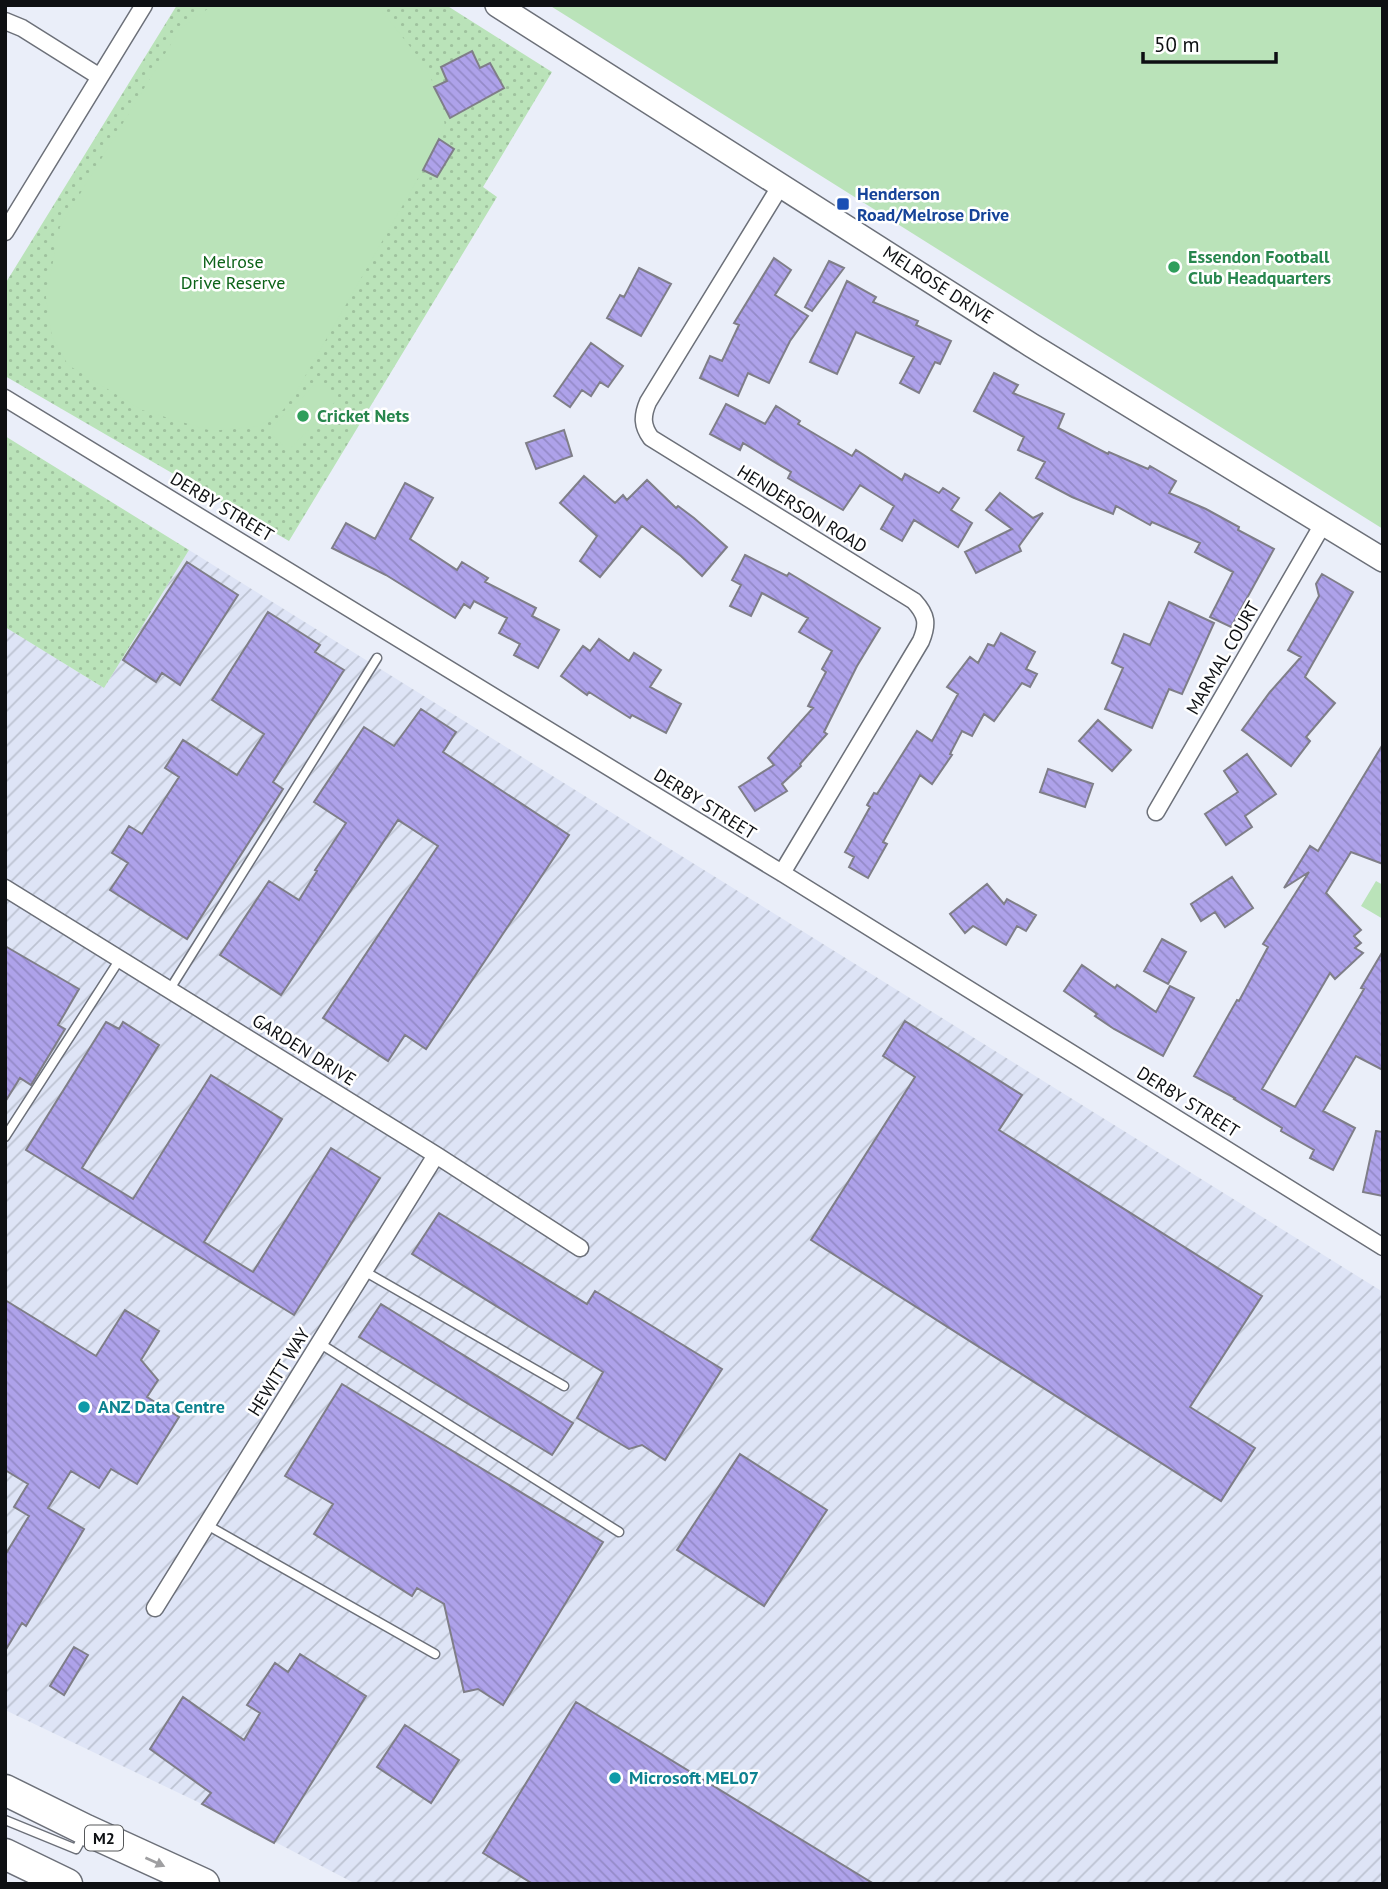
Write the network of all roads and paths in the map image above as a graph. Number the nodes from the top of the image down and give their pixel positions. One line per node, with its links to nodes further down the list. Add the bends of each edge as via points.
1 (144, 5): 4 (street)
2 (498, 5): 5 (street, MELROSE DRIVE)
3 (5, 22): 4 (street)
4 (100, 77): 6 (street)
5 (781, 184): 8 (street, MELROSE DRIVE, via 1031,345); 12 (street, HENDERSON ROAD, via 648,402 646,432 914,601 927,618 921,641)
6 (5, 232)
7 (5, 398): 12 (street, DERBY STREET)
8 (1323, 524): 9 (street, MELROSE DRIVE); 11 (street, MARMAL COURT)
9 (1383, 560)
10 (376, 658): 15 (lane)
11 (1156, 812)
12 (782, 873): 18 (street, DERBY STREET)
13 (5, 888): 14 (street, GARDEN DRIVE)
14 (120, 959): 15 (street, GARDEN DRIVE); 16 (lane)
15 (170, 989): 17 (street, GARDEN DRIVE)
16 (5, 1137)
17 (436, 1156): 19 (street, GARDEN DRIVE); 20 (street, HEWITT WAY)
18 (1383, 1247)
19 (580, 1248)
20 (364, 1272): 21 (street, HEWITT WAY); 22 (lane)
21 (319, 1343): 23 (street, HEWITT WAY); 24 (lane)
22 (564, 1386)
23 (207, 1525): 25 (street, HEWITT WAY); 26 (lane)
24 (619, 1532)
25 (155, 1608)
26 (435, 1654)
27 (5, 1790): 29 (highway, M2)
28 (5, 1820): 29 (lane, via 76,1849)
29 (86, 1830): 33 (highway, M2, one-way to 33)
30 (5, 1854): 32 (highway)
31 (5, 1873): 32 (highway)
32 (65, 1882)
33 (204, 1884)

